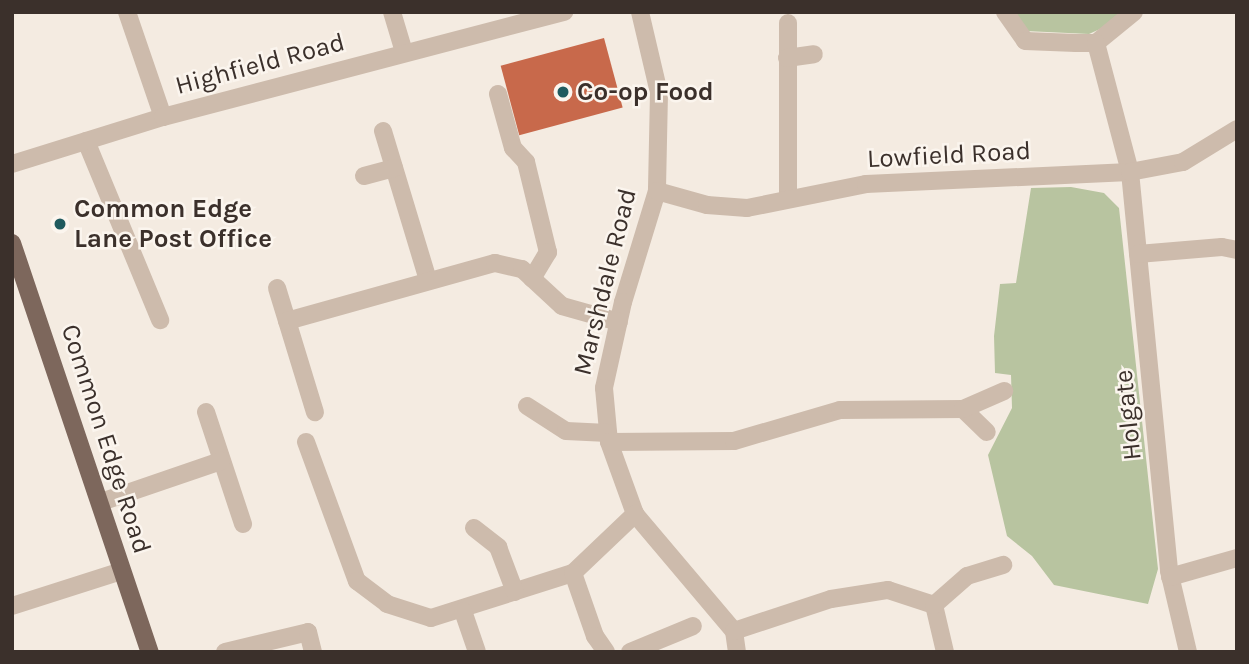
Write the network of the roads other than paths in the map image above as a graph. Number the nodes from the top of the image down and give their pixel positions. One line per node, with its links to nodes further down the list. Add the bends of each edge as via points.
1 (127, 12): 13 (street)
2 (391, 12): 9 (street)
3 (564, 12): 9 (street, Highfield Road)
4 (640, 12): 21 (street, Marshdale Road, via 659,93)
5 (1005, 12): 8 (street, via 1025,41)
6 (1134, 12): 8 (street)
7 (788, 23): 11 (street)
8 (1096, 43): 19 (street, Holgate)
9 (404, 52): 13 (street, Highfield Road)
10 (814, 54): 11 (street)
11 (787, 58): 22 (street)
12 (498, 94): 26 (street, via 513,148 526,162 548,252)
13 (163, 117): 16 (street, Highfield Road)
14 (1237, 129): 19 (street, Lowfield Road, via 1183,162)
15 (383, 131): 18 (street)
16 (86, 141): 17 (street, Highfield Road); 29 (street)
17 (12, 164)
18 (394, 168): 20 (street); 27 (street)
19 (1130, 172): 22 (street, Lowfield Road, via 866,184); 25 (street, Holgate)
20 (364, 176)
21 (657, 191): 22 (street, Lowfield Road, via 707,205 747,208); 31 (street, Marshdale Road)
22 (788, 199)
23 (12, 243): 41 (main road, Common Edge Road)
24 (1237, 250): 25 (street, via 1222,247)
25 (1138, 254): 49 (street, Holgate)
26 (532, 279): 27 (street, via 522,270 495,263); 31 (street, via 562,306)
27 (428, 281): 30 (street)
28 (277, 288): 30 (street)
29 (160, 320)
30 (287, 321): 36 (street)
31 (619, 323): 38 (street, Marshdale Road, via 604,388)
32 (1004, 391): 34 (street)
33 (527, 406): 38 (street, via 566,431)
34 (963, 409): 37 (street); 38 (street, via 840,410 734,441)
35 (206, 412): 40 (street)
36 (315, 412)
37 (987, 432)
38 (608, 438): 42 (street, Marshdale Road)
39 (306, 442): 53 (street, via 357,581 387,604 431,618)
40 (221, 461): 41 (street); 43 (street)
41 (100, 502): 47 (main road, Common Edge Road)
42 (635, 514): 48 (street); 55 (street, Marshdale Road)
43 (243, 524)
44 (474, 528): 50 (street, via 498,547)
45 (1237, 558): 49 (street)
46 (1003, 565): 51 (street, via 967,576)
47 (122, 571): 52 (street); 56 (main road, Common Edge Road)
48 (573, 573): 50 (street); 60 (street)
49 (1170, 577): 64 (street, Holgate)
50 (515, 592): 53 (street)
51 (934, 605): 55 (street, via 888,590 876,591 831,599); 63 (street)
52 (12, 606)
53 (463, 611): 59 (street)
54 (693, 626): 61 (street)
55 (734, 631): 62 (street)
56 (150, 652)
57 (225, 652): 58 (street, via 308,632)
58 (313, 652)
59 (477, 652)
60 (606, 652)
61 (630, 652)
62 (737, 652)
63 (945, 652)
64 (1188, 652)

